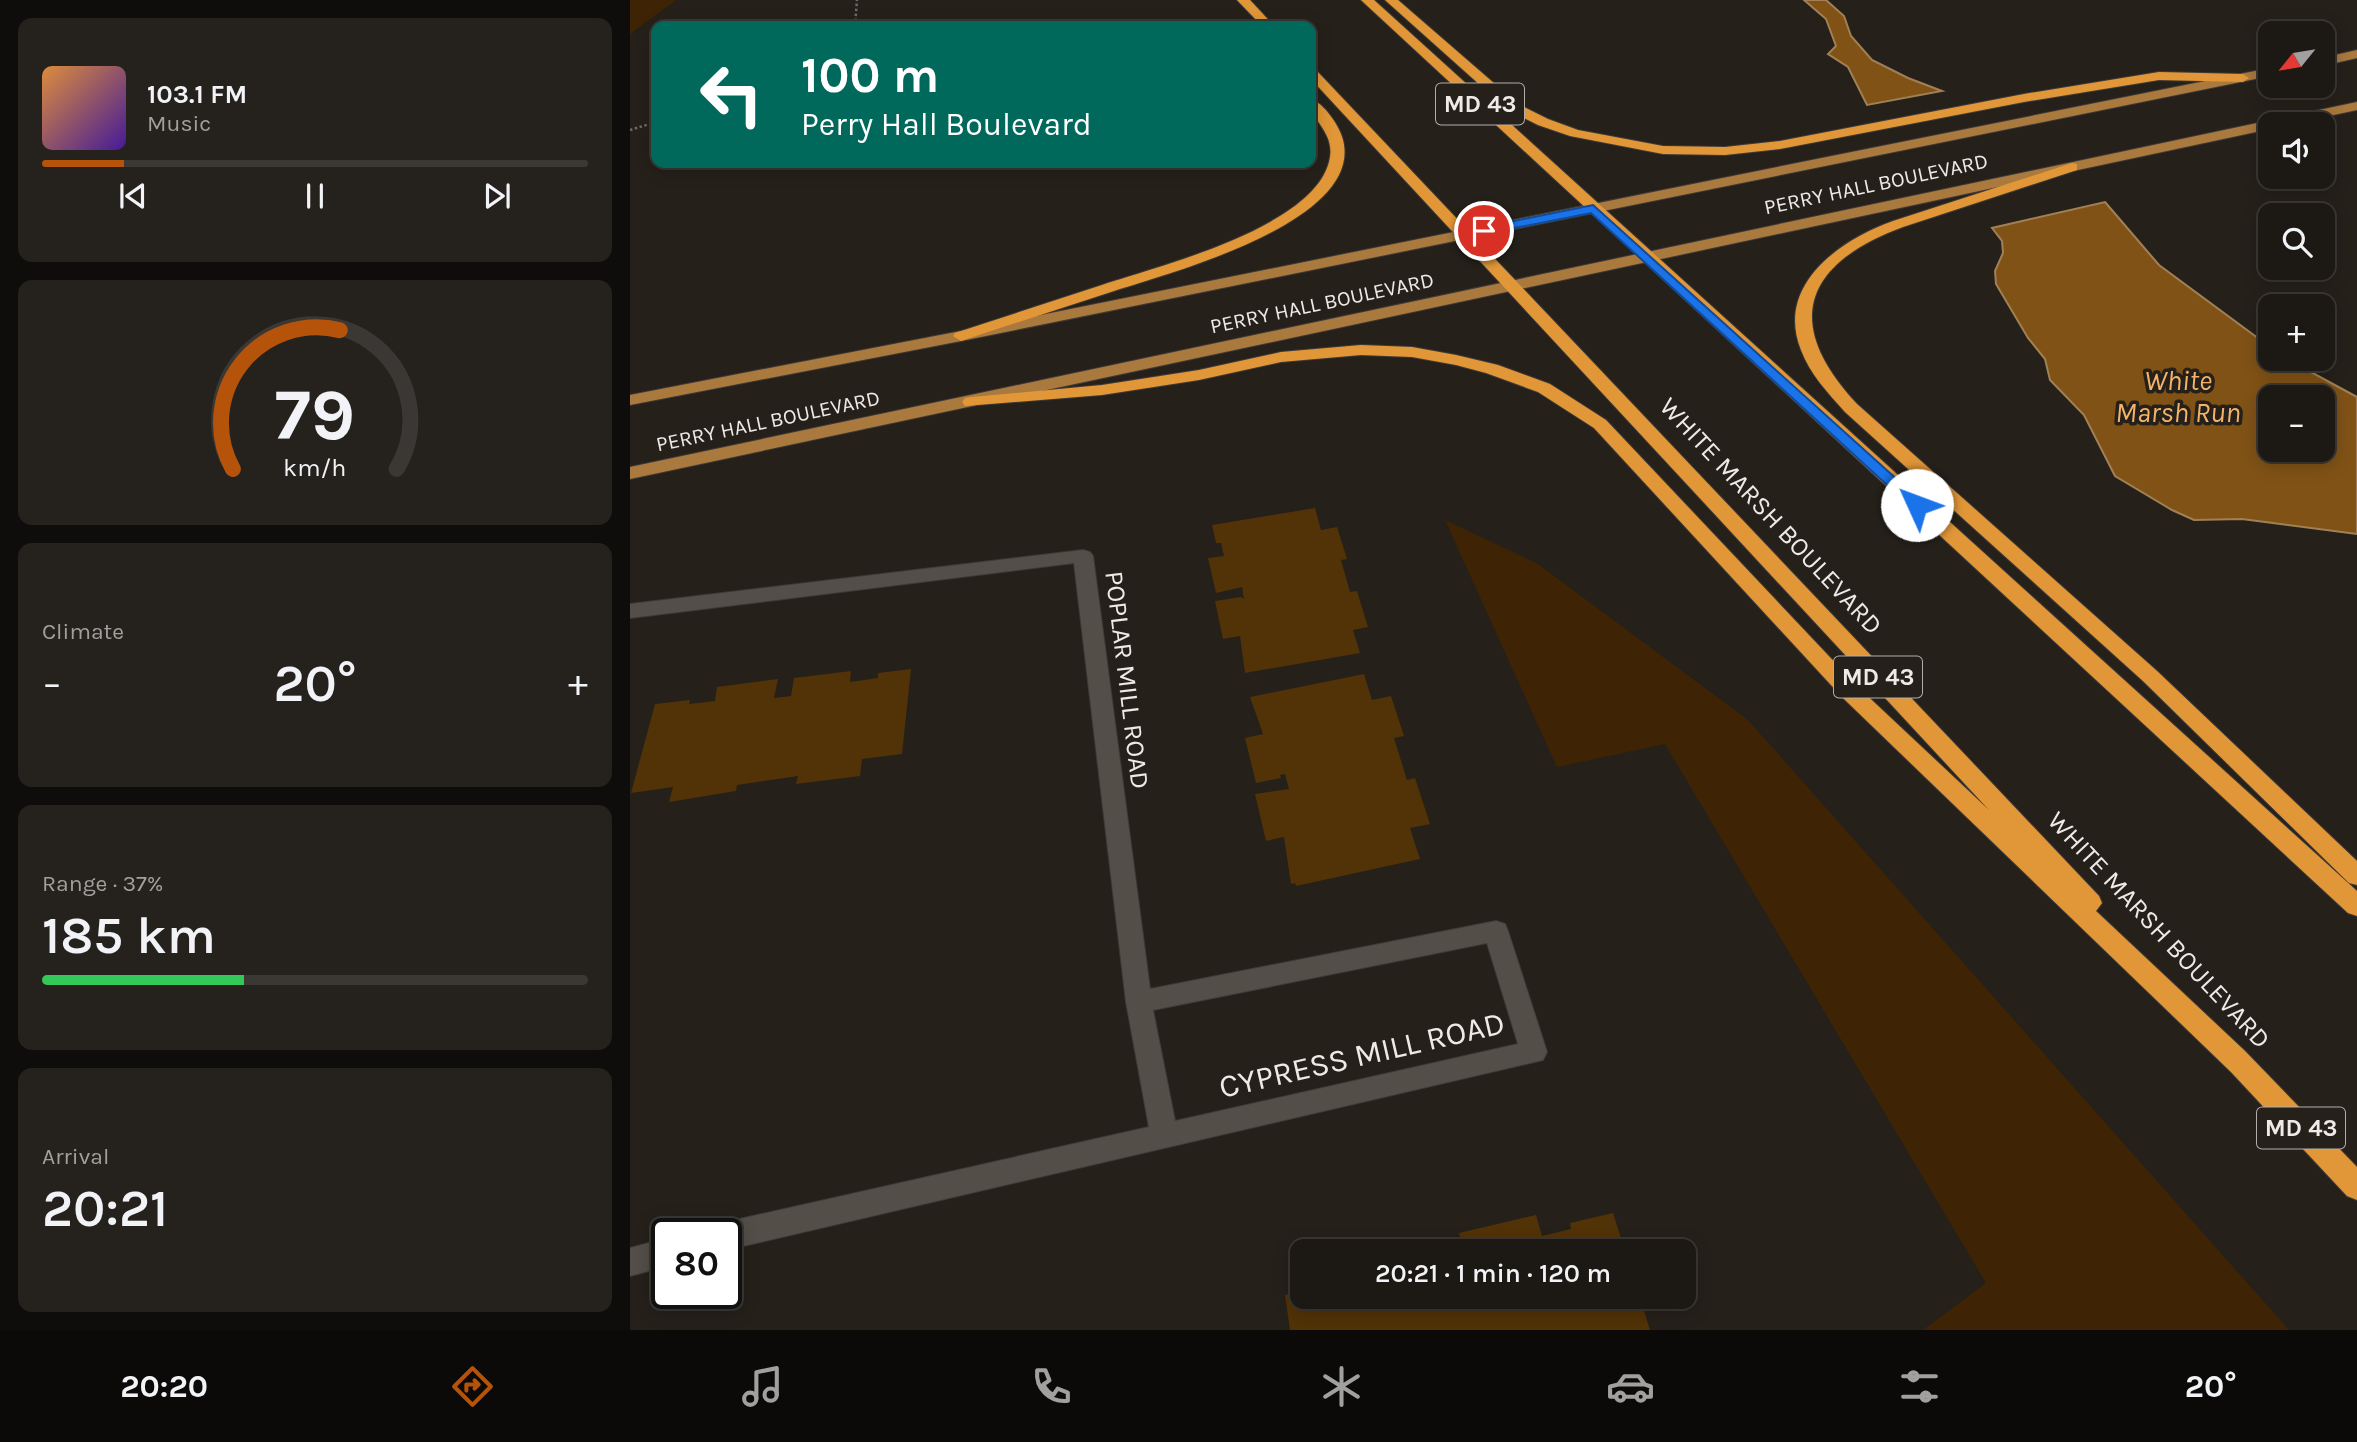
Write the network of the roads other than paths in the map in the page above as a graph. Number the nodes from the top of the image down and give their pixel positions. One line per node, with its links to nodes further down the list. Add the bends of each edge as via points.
1 (1243, 0): 4 (highway)
2 (1367, 0): 15 (highway, MD 43)
3 (1391, 0): 9 (highway, via 1513,107 1575,133 1663,150 1725,151 1780,145 2160,76)
4 (1263, 21)
5 (2357, 54): 6 (main road)
6 (2335, 59)
7 (2258, 75): 9 (main road, PERRY HALL BOULEVARD)
8 (1316, 77): 16 (highway, WHITE MARSH BOULEVARD / MD 43)
9 (2243, 78): 15 (main road, PERRY HALL BOULEVARD)
10 (2357, 106): 12 (main road, PERRY HALL BOULEVARD)
11 (1316, 109): 19 (highway, via 1338,145 1334,162 1328,178 1290,216 1230,248)
12 (2330, 112)
13 (2258, 128): 14 (main road, PERRY HALL BOULEVARD)
14 (2072, 167): 17 (main road, PERRY HALL BOULEVARD); 24 (highway, via 1891,227 1846,249 1819,277 1805,305 1802,321 1814,363 1851,408 2150,676)
15 (1593, 209): 16 (main road, PERRY HALL BOULEVARD); 17 (highway, MD 43)
16 (1464, 235): 18 (highway, WHITE MARSH BOULEVARD / MD 43); 19 (main road, PERRY HALL BOULEVARD)
17 (1645, 257): 18 (main road, PERRY HALL BOULEVARD); 25 (highway, MD 43)
18 (1511, 285): 21 (main road, PERRY HALL BOULEVARD); 27 (highway, WHITE MARSH BOULEVARD / MD 43)
19 (961, 336): 20 (main road, PERRY HALL BOULEVARD)
20 (630, 400)
21 (971, 402): 22 (main road, PERRY HALL BOULEVARD); 27 (highway, via 1102,390 1281,358 1361,350 1456,360 1544,388 1600,424 1851,693)
22 (630, 473)
23 (630, 611): 26 (street, POPLAR MILL ROAD, via 1083,556)
24 (2357, 876)
25 (2357, 906)
26 (1139, 1002): 28 (street, POPLAR MILL ROAD); 28 (street, CYPRESS MILL ROAD, via 1496,931 1534,1052)
27 (2246, 1069): 29 (highway, WHITE MARSH BOULEVARD / MD 43)
28 (1164, 1136): 30 (street, CYPRESS MILL ROAD)
29 (2357, 1187)
30 (742, 1232)
31 (651, 1256): 32 (street)
32 (630, 1262)

